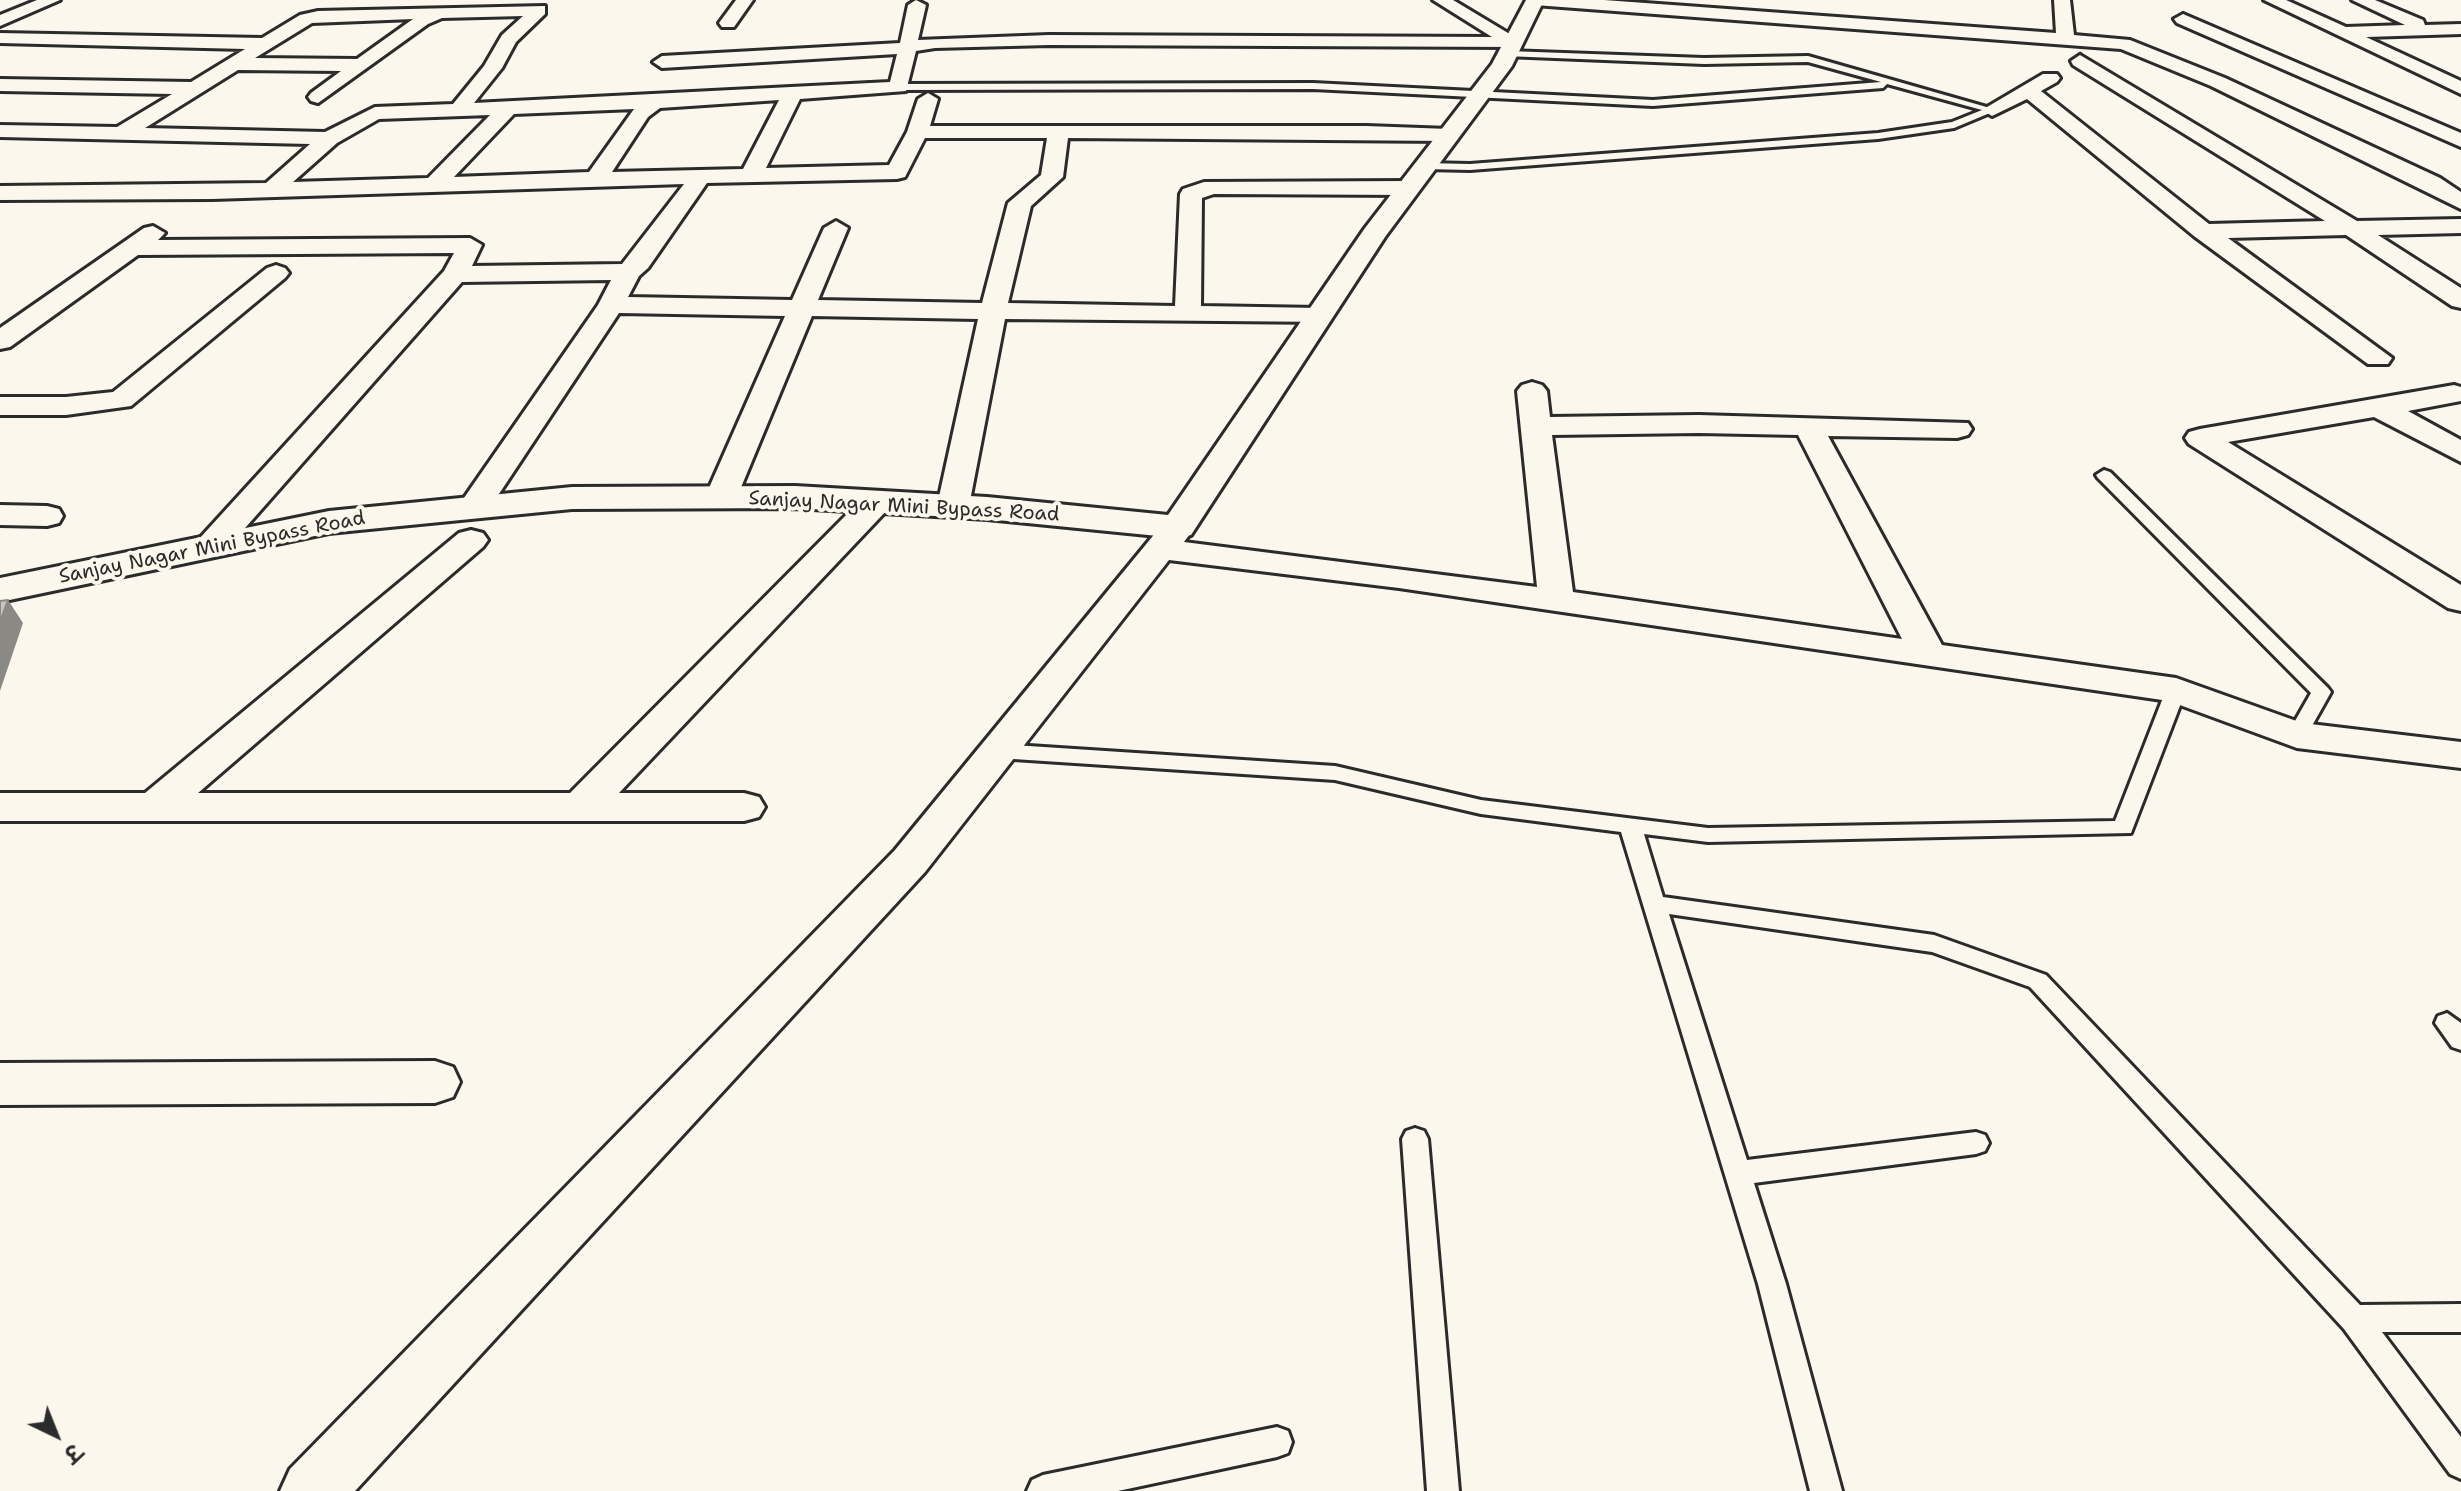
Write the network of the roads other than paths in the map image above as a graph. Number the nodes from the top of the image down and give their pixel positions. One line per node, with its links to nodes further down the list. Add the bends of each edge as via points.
1 (52, 0): 16 (street)
2 (463, 0): 15 (street)
3 (745, 0): 18 (street)
4 (1441, 0): 29 (street)
5 (1535, 0): 13 (street); 29 (street)
6 (1804, 0): 17 (street)
7 (2062, 0): 24 (street)
8 (2272, 0): 22 (street)
9 (2360, 0): 21 (street)
10 (2391, 0): 11 (street)
11 (2419, 4)
12 (917, 5): 28 (street)
13 (1677, 5): 17 (street)
14 (2202, 6): 19 (street)
15 (440, 13): 26 (street, via 318,16); 33 (street); 47 (street, via 539,10 508,39)
16 (4, 17)
17 (1800, 19): 24 (street, via 1933,21)
18 (728, 23)
19 (2168, 26): 27 (street); 34 (street)
20 (2461, 29): 21 (street)
21 (2431, 30): 22 (street); 25 (street)
22 (2340, 32): 40 (street)
23 (0, 38): 26 (street)
24 (2065, 38): 27 (street)
25 (2461, 43)
26 (265, 44): 32 (street)
27 (2124, 44): 30 (street); 35 (street)
28 (906, 47): 29 (street, via 1049,40); 31 (street); 38 (street)
29 (1511, 48): 36 (lane, via 1704,61 1808,59); 42 (street)
30 (2080, 61): 41 (street); 68 (street)
31 (662, 62)
32 (237, 64): 33 (street); 39 (street)
33 (358, 65): 44 (street)
34 (2307, 73): 35 (street); 56 (street)
35 (2218, 82): 65 (street, via 2432,183)
36 (1895, 84): 42 (lane, via 1653,103); 49 (lane)
37 (0, 85): 39 (street)
38 (899, 87): 42 (lane, via 1313,86); 43 (street)
39 (197, 88): 51 (street)
40 (2461, 88)
41 (2029, 91): 49 (street); 69 (street)
42 (1481, 93): 54 (street)
43 (792, 95): 46 (street); 57 (street)
44 (318, 97)
45 (928, 99): 52 (street)
46 (655, 102): 48 (street); 59 (street, via 641,113)
47 (460, 108): 48 (street); 55 (street, via 375,113)
48 (508, 108): 61 (street)
49 (1992, 110): 58 (lane, via 1954,125 1878,136 1470,167)
50 (0, 131): 51 (street)
51 (124, 132): 55 (street)
52 (918, 132): 53 (street); 57 (street, via 897,172)
53 (1058, 133): 54 (street); 77 (street, via 1052,177 1020,203)
54 (1449, 135): 58 (street)
55 (329, 138): 62 (street)
56 (2461, 141)
57 (750, 177): 60 (street)
58 (1417, 177): 78 (street, via 1212,187 1191,194); 79 (street)
59 (596, 179): 60 (street); 61 (street)
60 (699, 179): 71 (street)
61 (435, 184): 62 (street)
62 (273, 189): 63 (street)
63 (212, 192): 64 (street); 70 (street)
64 (2, 194)
65 (2461, 202)
66 (2461, 226): 68 (street)
67 (836, 228): 76 (street)
68 (2350, 228): 69 (street); 74 (street)
69 (2203, 231): 81 (street)
70 (132, 248): 73 (street, via 470,245); 80 (street)
71 (628, 272): 73 (street); 75 (street)
72 (276, 273): 84 (street, via 121,400)
73 (455, 274): 98 (street)
74 (2461, 300)
75 (611, 305): 76 (street); 96 (street)
76 (804, 310): 77 (street); 91 (street)
77 (993, 312): 78 (street); 93 (street)
78 (1188, 315): 79 (street)
79 (1319, 316): 97 (street)
80 (0, 341)
81 (2378, 358)
82 (1532, 391): 86 (street)
83 (2454, 394): 85 (street)
84 (0, 406)
85 (2379, 407): 89 (street); 101 (street, via 2200,438)
86 (1537, 426): 87 (street); 100 (street)
87 (1808, 426): 88 (street); 102 (street)
88 (1957, 429)
89 (2461, 453)
90 (2104, 475): 104 (lane, via 2321,692)
91 (721, 497): 92 (street, Sanjay Nagar Mini Bypass Road); 96 (street, Sanjay Nagar Mini Bypass Road, via 572,498)
92 (877, 502): 93 (street, Sanjay Nagar Mini Bypass Road); 109 (street)
93 (953, 506): 97 (street, Sanjay Nagar Mini Bypass Road)
94 (0, 515): 95 (street)
95 (47, 516)
96 (472, 524): 98 (street, Sanjay Nagar Mini Bypass Road, via 329,522); 108 (street)
97 (1169, 538): 100 (street); 105 (street)
98 (211, 546): 99 (street, Sanjay Nagar Mini Bypass Road)
99 (0, 590)
100 (1556, 600): 102 (street)
101 (2461, 600)
102 (1927, 651): 103 (street)
103 (2176, 690): 104 (street); 111 (lane, via 2123,828 1708,835)
104 (2297, 735): 106 (street)
105 (998, 751): 111 (lane, via 1335,773 1481,807); 122 (street, via 910,861)
106 (2461, 755)
107 (0, 807): 108 (street)
108 (155, 807): 109 (street)
109 (581, 807): 110 (street)
110 (744, 807)
111 (1630, 825): 112 (lane)
112 (1654, 904): 117 (lane); 119 (lane, via 1934,944 2038,981)
113 (435, 1082): 114 (street)
114 (0, 1084)
115 (1415, 1139): 124 (lane)
116 (1976, 1143): 117 (lane)
117 (1738, 1173): 125 (lane)
118 (2461, 1318): 119 (lane)
119 (2354, 1319): 121 (lane)
120 (1277, 1442): 123 (lane)
121 (2461, 1463)
122 (312, 1491)
123 (1043, 1491)
124 (1443, 1491)
125 (1826, 1491)

